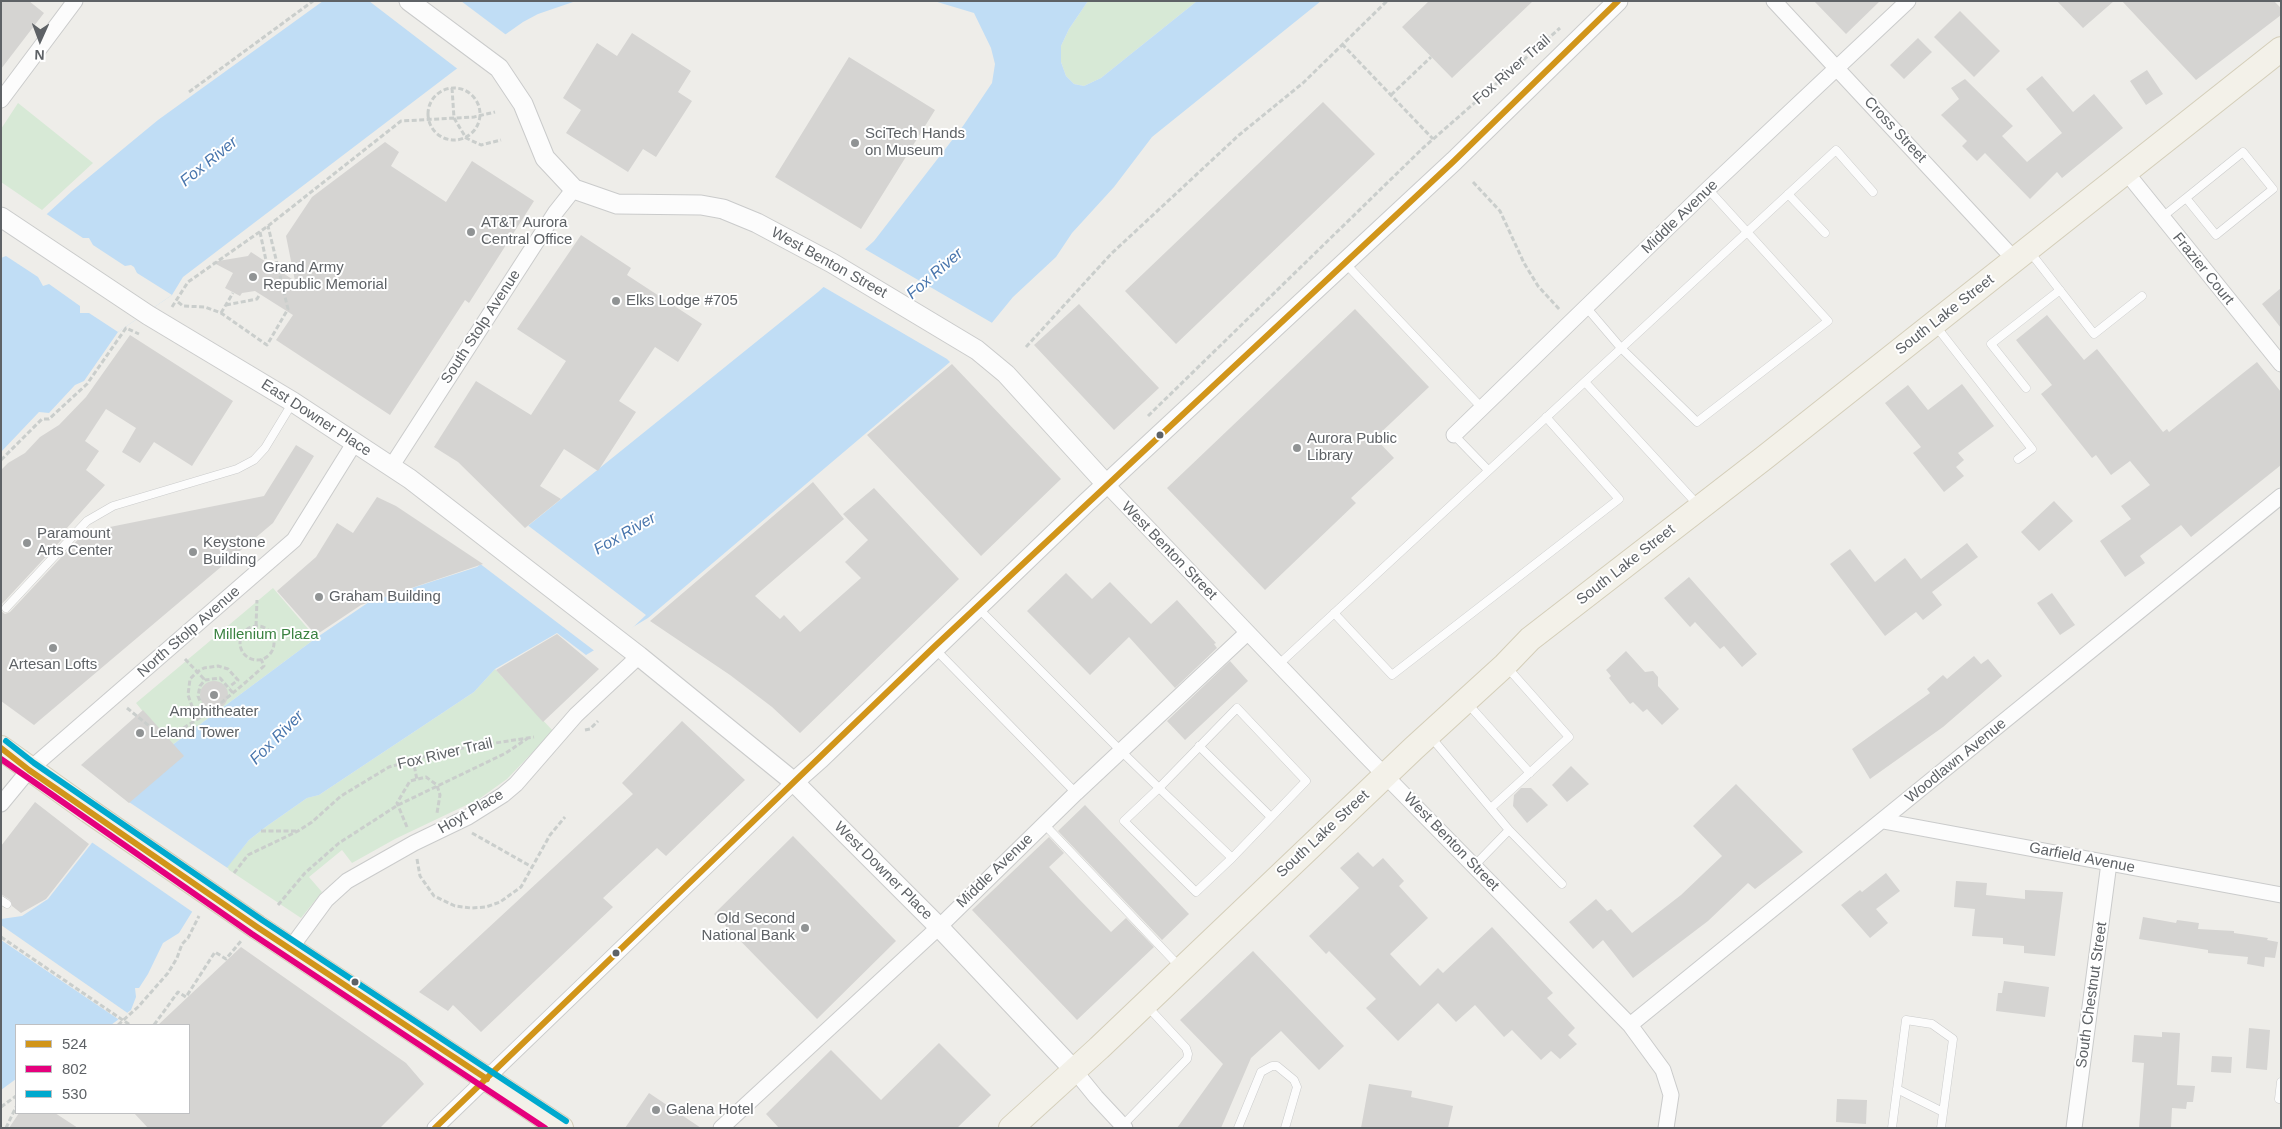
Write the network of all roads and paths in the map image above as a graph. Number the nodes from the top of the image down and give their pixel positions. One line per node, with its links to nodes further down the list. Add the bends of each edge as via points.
1 (76, 1): 16 (street)
2 (313, 1): 14 (path)
3 (408, 1): 25 (street, via 498,68 523,104 545,158)
4 (1387, 1): 9 (path)
5 (1618, 1): 37 (street)
6 (1774, 1): 12 (street, Cross Street)
7 (1908, 1): 12 (street, Middle Avenue)
8 (1561, 28): 15 (path, Fox River Trail, via 1433,139)
9 (1342, 44): 15 (path); 51 (path, via 1303,83 1239,136 1111,254)
10 (2281, 49): 23 (main road, South Lake Street)
11 (1431, 57): 15 (path)
12 (1837, 68): 26 (street, Middle Avenue); 36 (street, Cross Street)
13 (452, 88): 18 (path, via 472,96 480,108); 19 (path); 20 (path, via 430,103)
14 (189, 92)
15 (1391, 95)
16 (1, 100)
17 (495, 112): 18 (path)
18 (480, 116): 19 (path); 21 (path, via 476,128)
19 (454, 118): 20 (path); 21 (path)
20 (429, 120): 21 (path, via 431,128 443,138); 32 (path, via 401,121)
21 (466, 138): 22 (path, via 481,145)
22 (501, 140)
23 (2126, 172): 31 (street, Frazier Court); 36 (main road, South Lake Street)
24 (1473, 182): 48 (path, via 1500,211 1538,286)
25 (574, 189): 63 (street, South Stolp Avenue, via 555,213); 65 (street, West Benton Street, via 617,204 701,205 724,209 832,262 977,350 1006,374)
26 (1708, 189): 34 (lane); 45 (street, Middle Avenue)
27 (1873, 192): 28 (lane, via 1836,150)
28 (1788, 194): 34 (lane); 35 (lane)
29 (2186, 198): 29 (lane, via 2243,152 2273,188 2216,235); 31 (lane)
30 (1, 217): 56 (street, East Downer Place, via 148,315)
31 (2161, 218): 53 (street, Frazier Court)
32 (268, 226): 33 (path); 47 (path, via 288,310 267,345)
33 (260, 232): 38 (path); 43 (path, via 188,282)
34 (1747, 232): 52 (lane); 52 (lane, via 1828,320 1697,422)
35 (1825, 233)
36 (2021, 255): 39 (lane); 49 (main road, South Lake Street)
37 (1345, 263): 57 (lane); 65 (street)
38 (268, 270)
39 (2060, 290): 42 (lane, via 2094,334); 55 (lane, via 1991,344)
40 (233, 293): 44 (path)
41 (260, 294): 44 (path, via 257,300)
42 (2142, 296)
43 (178, 302): 46 (path); 47 (path, via 183,306 205,307)
44 (226, 305): 47 (path)
45 (1586, 307): 48 (street, Middle Avenue); 52 (lane)
46 (169, 310)
47 (221, 314)
48 (1571, 322): 57 (street, Middle Avenue)
49 (1934, 324): 61 (lane, via 2032,449); 67 (main road, South Lake Street)
50 (126, 328): 62 (path, via 87,384 49,418 42,419)
51 (1026, 347)
52 (1620, 348): 54 (lane)
53 (2281, 364)
54 (1585, 382): 58 (lane); 67 (lane)
55 (2026, 388)
56 (294, 402): 60 (street, East Downer Place); 70 (lane, via 254,460 237,469 113,506 87,521)
57 (1482, 408): 59 (street, Middle Avenue)
58 (1546, 417): 64 (lane); 71 (lane, via 1619,499 1392,675)
59 (1454, 435): 64 (lane)
60 (355, 442): 63 (street, East Downer Place); 97 (street, North Stolp Avenue, via 294,540)
61 (2018, 459)
62 (1, 460)
63 (391, 467): 74 (street, East Downer Place)
64 (1488, 470): 71 (lane)
65 (1106, 484): 69 (street); 73 (street, West Benton Street)
66 (2281, 496): 110 (street, Woodlawn Avenue)
67 (1700, 507): 80 (main road, South Lake Street, via 1530,639)
68 (257, 600): 72 (path)
69 (977, 606): 75 (street); 95 (lane)
70 (6, 608)
71 (1334, 613): 79 (lane)
72 (256, 626): 78 (path, via 267,628 274,643 270,654); 78 (path, via 242,634 240,645 245,655)
73 (1247, 633): 79 (street, West Benton Street); 95 (street, Middle Avenue)
74 (615, 640): 76 (street, West Downer Place)
75 (934, 647): 101 (street); 104 (lane)
76 (639, 656): 101 (street, West Downer Place); 111 (street, Hoyt Place, via 576,715 516,784)
77 (185, 659): 81 (path)
78 (261, 659): 84 (path, via 264,666)
79 (1278, 665): 99 (street, West Benton Street)
80 (1505, 665): 85 (main road, South Lake Street); 98 (lane, via 1569,737)
81 (197, 672): 82 (path); 83 (path, via 211,667 228,670 238,680); 86 (path, via 190,679 188,695 194,712)
82 (205, 680): 83 (path, via 220,678); 86 (path, via 198,696)
83 (229, 687): 84 (path)
84 (233, 692): 88 (path)
85 (1466, 702): 90 (main road, South Lake Street); 98 (lane)
86 (202, 706): 88 (path)
87 (127, 708): 88 (path, via 160,734 174,734)
88 (208, 712)
89 (534, 734): 91 (path)
90 (1429, 735): 99 (main road, South Lake Street); 107 (lane)
91 (529, 737): 92 (path, Fox River Trail); 96 (path, Fox River Trail); 102 (path, via 506,754)
92 (540, 737)
93 (1199, 746): 103 (lane); 109 (lane); 109 (lane, via 1236,708 1306,781)
94 (1, 748): 97 (main road)
95 (1121, 751): 103 (lane); 104 (street, Middle Avenue)
96 (413, 759): 100 (path); 115 (path, Fox River Trail, via 369,778)
97 (29, 770): 105 (street, North Stolp Avenue); 127 (main road, bridge, via 89,811)
98 (1530, 773): 107 (lane)
99 (1386, 776): 119 (street, West Benton Street); 130 (main road, South Lake Street)
100 (417, 780): 102 (path, via 426,778); 106 (path, via 410,781 404,788)
101 (794, 782): 126 (street, West Downer Place); 138 (street)
102 (438, 784): 106 (path); 116 (path, via 438,811)
103 (1159, 788): 117 (lane); 117 (lane, via 1124,822 1196,892)
104 (1076, 793): 112 (street, Middle Avenue)
105 (1, 804)
106 (398, 805): 116 (path); 124 (path, via 322,856)
107 (1491, 808): 113 (lane)
108 (565, 817): 120 (path, via 550,835)
109 (1272, 817): 117 (lane)
110 (1882, 821): 118 (street, Garfield Avenue); 136 (street, Woodlawn Avenue)
111 (456, 824): 116 (street, Hoyt Place); 120 (path)
112 (1044, 824): 126 (street, Middle Avenue); 130 (lane)
113 (1509, 830): 119 (lane); 122 (lane)
114 (261, 831): 115 (path)
115 (298, 831): 121 (path, Fox River Trail, via 252,852)
116 (414, 843): 120 (path, via 420,876 427,889 455,906 471,908 500,902 520,887); 129 (street, Hoyt Place, via 347,881 326,900)
117 (1232, 858)
118 (2109, 863): 123 (street, Garfield Avenue); 157 (street, South Chestnut Street)
119 (1474, 866): 136 (street, West Benton Street)
120 (532, 867)
121 (234, 873)
122 (1562, 884)
123 (2281, 895)
124 (278, 905)
125 (199, 916): 132 (path, via 168,973)
126 (939, 927): 137 (street, West Downer Place); 150 (street, Middle Avenue)
127 (249, 934): 129 (main road); 135 (path, via 226,960 215,952 186,996 178,992)
128 (1, 937): 132 (path, bridge)
129 (290, 949): 138 (main road)
130 (1181, 968): 131 (main road, South Lake Street)
131 (1144, 1003): 137 (main road, South Lake Street); 146 (lane, via 1188,1054)
132 (124, 1021): 133 (path); 134 (path, bridge)
133 (120, 1024)
134 (128, 1024)
135 (155, 1024)
136 (1630, 1025): 154 (street, West Benton Street, via 1663,1070 1671,1094)
137 (1074, 1070): 146 (street, West Downer Place); 151 (main road, South Lake Street)
138 (487, 1079): 148 (street); 149 (main road)
139 (2281, 1082): 142 (lane)
140 (1897, 1089): 145 (lane); 145 (lane, via 1906,1020 1932,1024 1953,1039); 155 (lane)
141 (15, 1097): 143 (path)
142 (2281, 1099)
143 (1, 1107)
144 (15, 1110): 147 (path)
145 (1943, 1112): 156 (lane)
146 (1124, 1126)
147 (6, 1128)
148 (435, 1128)
149 (561, 1128)
150 (721, 1128)
151 (1011, 1128)
152 (1238, 1128): 153 (lane, via 1261,1072 1277,1066 1294,1080 1297,1087)
153 (1285, 1128)
154 (1666, 1128)
155 (1892, 1128)
156 (1941, 1128)
157 (2074, 1128)

